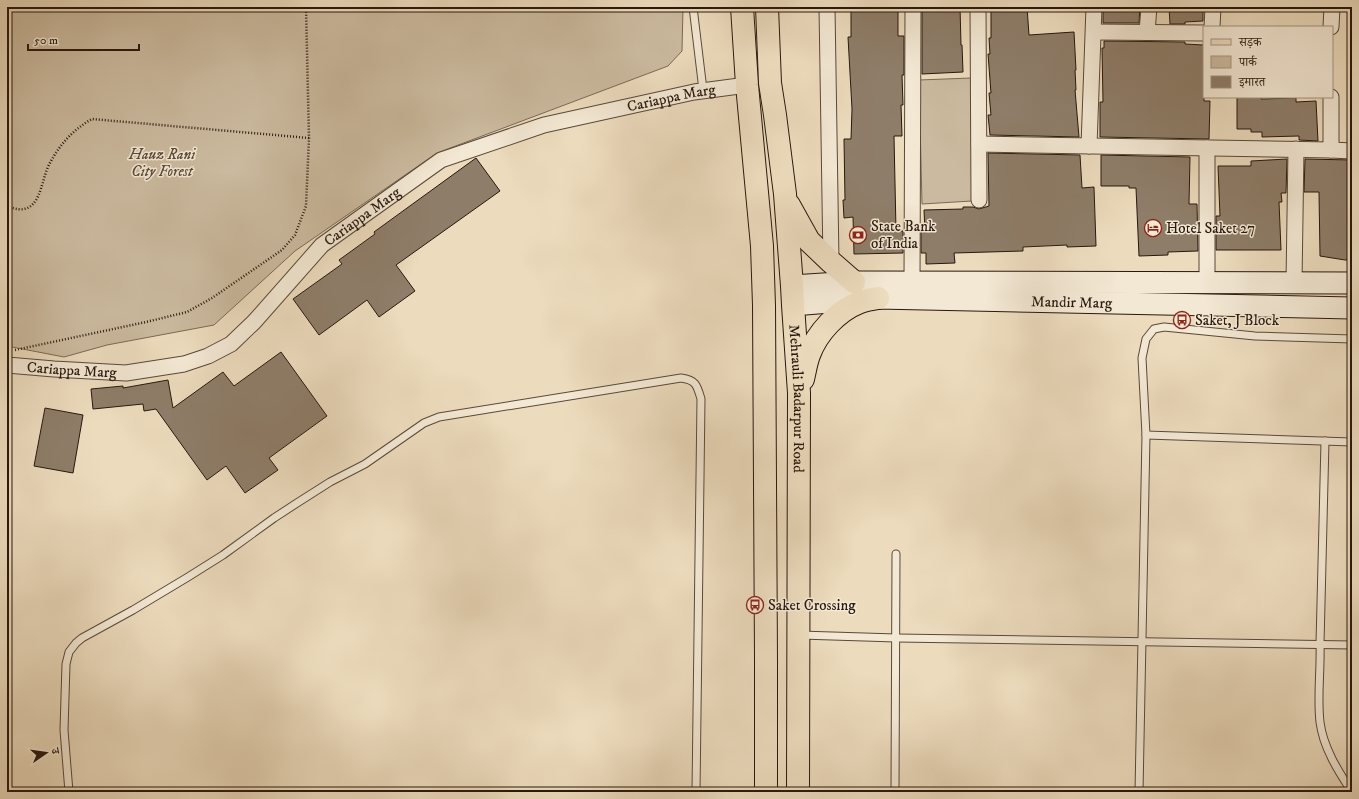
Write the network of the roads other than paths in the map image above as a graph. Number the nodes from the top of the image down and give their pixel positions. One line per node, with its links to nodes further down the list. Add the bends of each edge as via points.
1 (693, 7): 17 (lane)
2 (742, 7): 16 (main road)
3 (767, 7): 25 (main road, Mehrauli Badarpur Road, via 770,83)
4 (827, 7): 27 (street)
5 (913, 7): 29 (street)
6 (978, 7): 19 (street)
7 (1094, 7): 13 (street)
8 (1149, 7): 14 (street)
9 (1213, 7): 11 (street)
10 (1332, 7): 12 (street)
11 (1212, 26)
12 (1331, 26)
13 (1094, 32): 14 (street); 20 (street)
14 (1147, 32): 15 (street)
15 (1203, 33)
16 (747, 85): 17 (street, Cariappa Marg); 49 (main road, Mehrauli Badarpur Road, via 762,246 764,306)
17 (703, 90): 37 (street, Cariappa Marg, via 544,125 441,160 322,245 254,322 231,344 208,356 184,364 126,373 54,369)
18 (1331, 98): 23 (street)
19 (979, 144): 20 (street); 26 (street)
20 (1089, 146): 21 (street)
21 (1207, 148): 22 (street); 30 (street)
22 (1296, 149): 23 (street); 31 (street)
23 (1331, 150): 24 (street)
24 (1352, 151)
25 (784, 194): 27 (main road, via 809,241); 33 (main road, Mehrauli Badarpur Road)
26 (979, 200)
27 (831, 262): 28 (main road)
28 (854, 282): 29 (main road, Mandir Marg); 33 (main road, Mandir Marg)
29 (912, 282): 30 (main road, Mandir Marg)
30 (1207, 283): 31 (main road, Mandir Marg)
31 (1294, 283): 32 (main road, Mandir Marg)
32 (1352, 283)
33 (793, 296): 34 (main road, Mandir Marg); 38 (main road, Mehrauli Badarpur Road)
34 (878, 298): 35 (main road, Mandir Marg); 38 (main road, via 852,306 836,317 824,330 810,354)
35 (1352, 308)
36 (1352, 339): 39 (lane, via 1255,336 1154,328 1146,339 1142,358)
37 (8, 358)
38 (799, 393): 43 (main road, Mehrauli Badarpur Road)
39 (1146, 435): 40 (lane); 45 (lane)
40 (1325, 442): 41 (lane); 46 (lane)
41 (1352, 442)
42 (896, 554): 44 (lane)
43 (798, 635): 44 (lane); 48 (main road, Mehrauli Badarpur Road)
44 (896, 638): 45 (lane); 54 (lane)
45 (1142, 642): 46 (lane); 55 (lane)
46 (1320, 644): 47 (lane); 56 (lane, via 1320,723 1328,752)
47 (1352, 645)
48 (798, 681): 49 (main road); 53 (main road, Mehrauli Badarpur Road)
49 (766, 682): 52 (main road, Mehrauli Badarpur Road)
50 (69, 792): 51 (lane, via 64,730 66,664 69,652 82,638 223,555 296,502 365,464 424,423 439,417 681,378 690,379 697,386 701,399)
51 (696, 792)
52 (766, 792)
53 (798, 792)
54 (895, 792)
55 (1139, 792)
56 (1352, 792)

